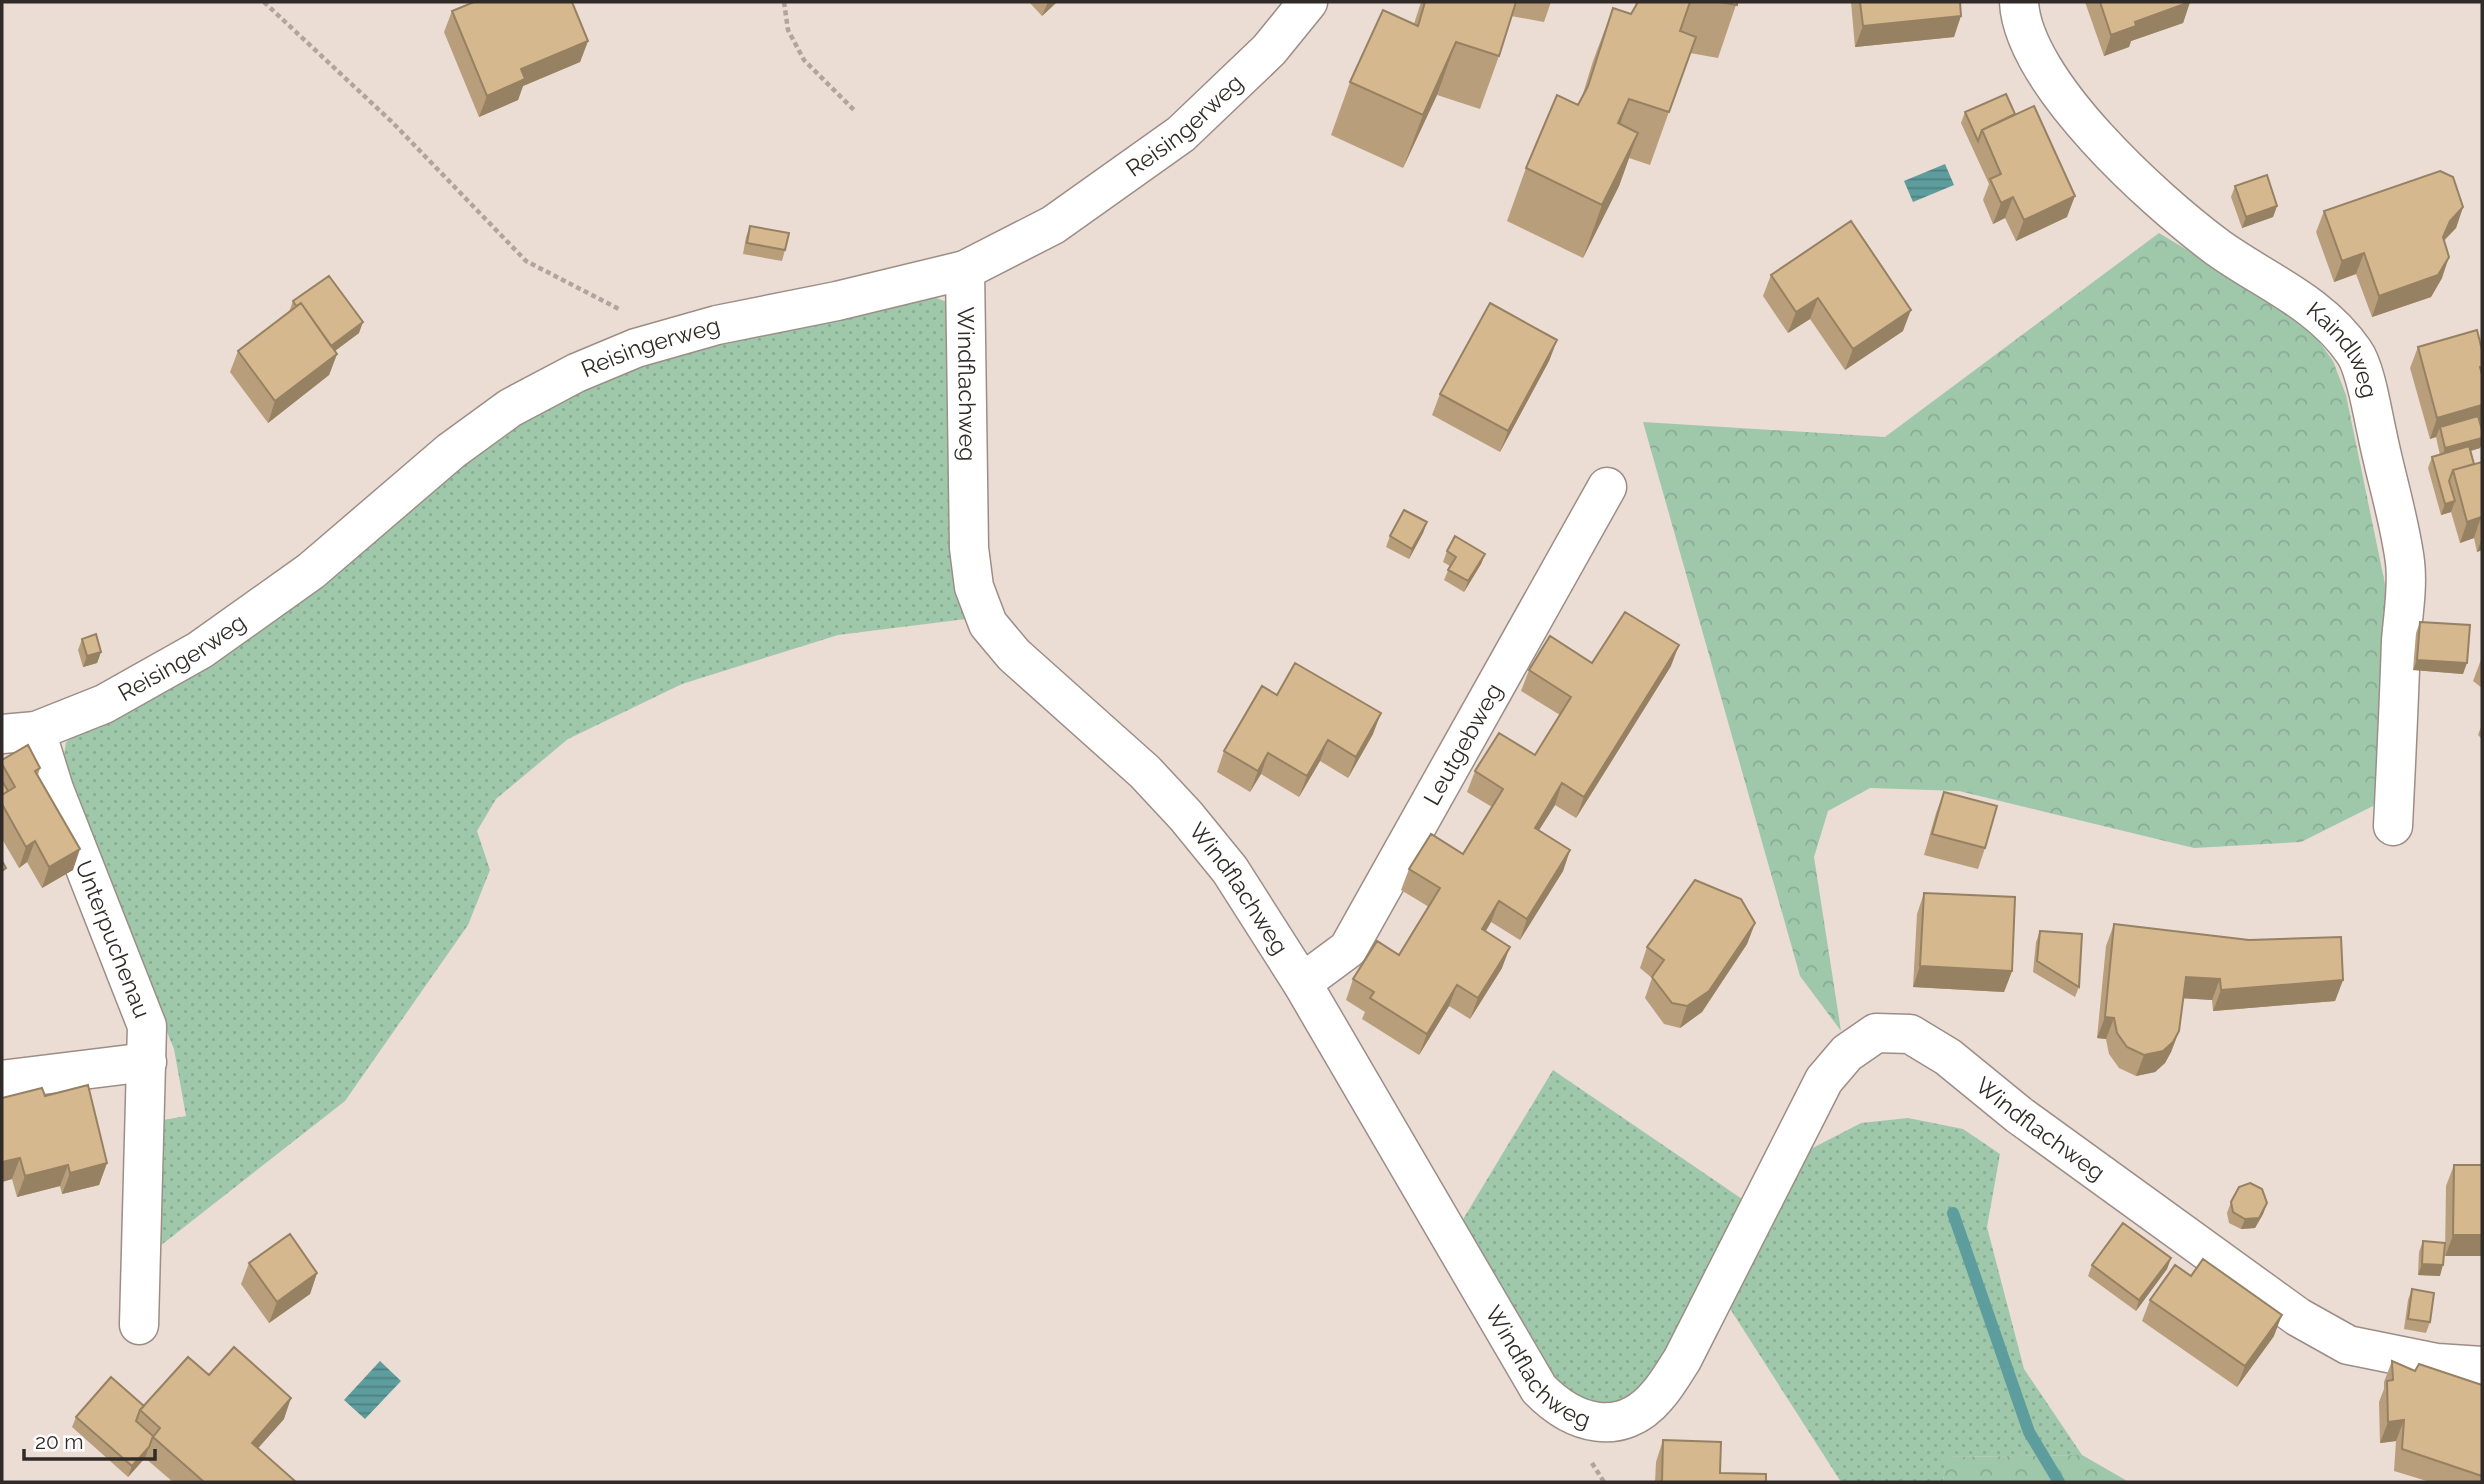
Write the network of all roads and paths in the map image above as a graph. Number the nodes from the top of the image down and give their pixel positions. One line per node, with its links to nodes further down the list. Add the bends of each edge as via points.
1 (264, 2): 7 (path, via 392,122 526,261)
2 (784, 2): 5 (path, via 788,30 804,60)
3 (1308, 2): 6 (street, Reisingerweg, via 1269,50 1181,134 1053,225)
4 (2019, 2): 10 (street, Kaindlweg, via 2020,17 2041,65 2067,104 2126,167 2219,248 2306,302 2356,354 2405,564)
5 (855, 111)
6 (965, 270): 9 (street, Reisingerweg, via 718,325 636,348 576,373 510,408 451,451 311,571 200,650 104,704); 11 (street, Windflachweg, via 969,548 974,587 988,624 1014,655 1145,772 1186,816 1230,870)
7 (628, 312)
8 (1607, 487): 11 (street, Leutgebweg, via 1348,949)
9 (19, 732): 12 (street, Unterpuchenau, via 54,789 147,1026)
10 (2393, 826)
11 (1302, 983): 15 (street, Windflachweg, via 1539,1388 1555,1406 1586,1421 1615,1423 1640,1412 1657,1397 1682,1360 1824,1080 1847,1053 1876,1033 1910,1034 1948,1057 2019,1115 2192,1241 2298,1317 2348,1345 2437,1363)
12 (147, 1062): 13 (street); 14 (street, Unterpuchenau)
13 (2, 1080)
14 (139, 1325)
15 (2482, 1366)

